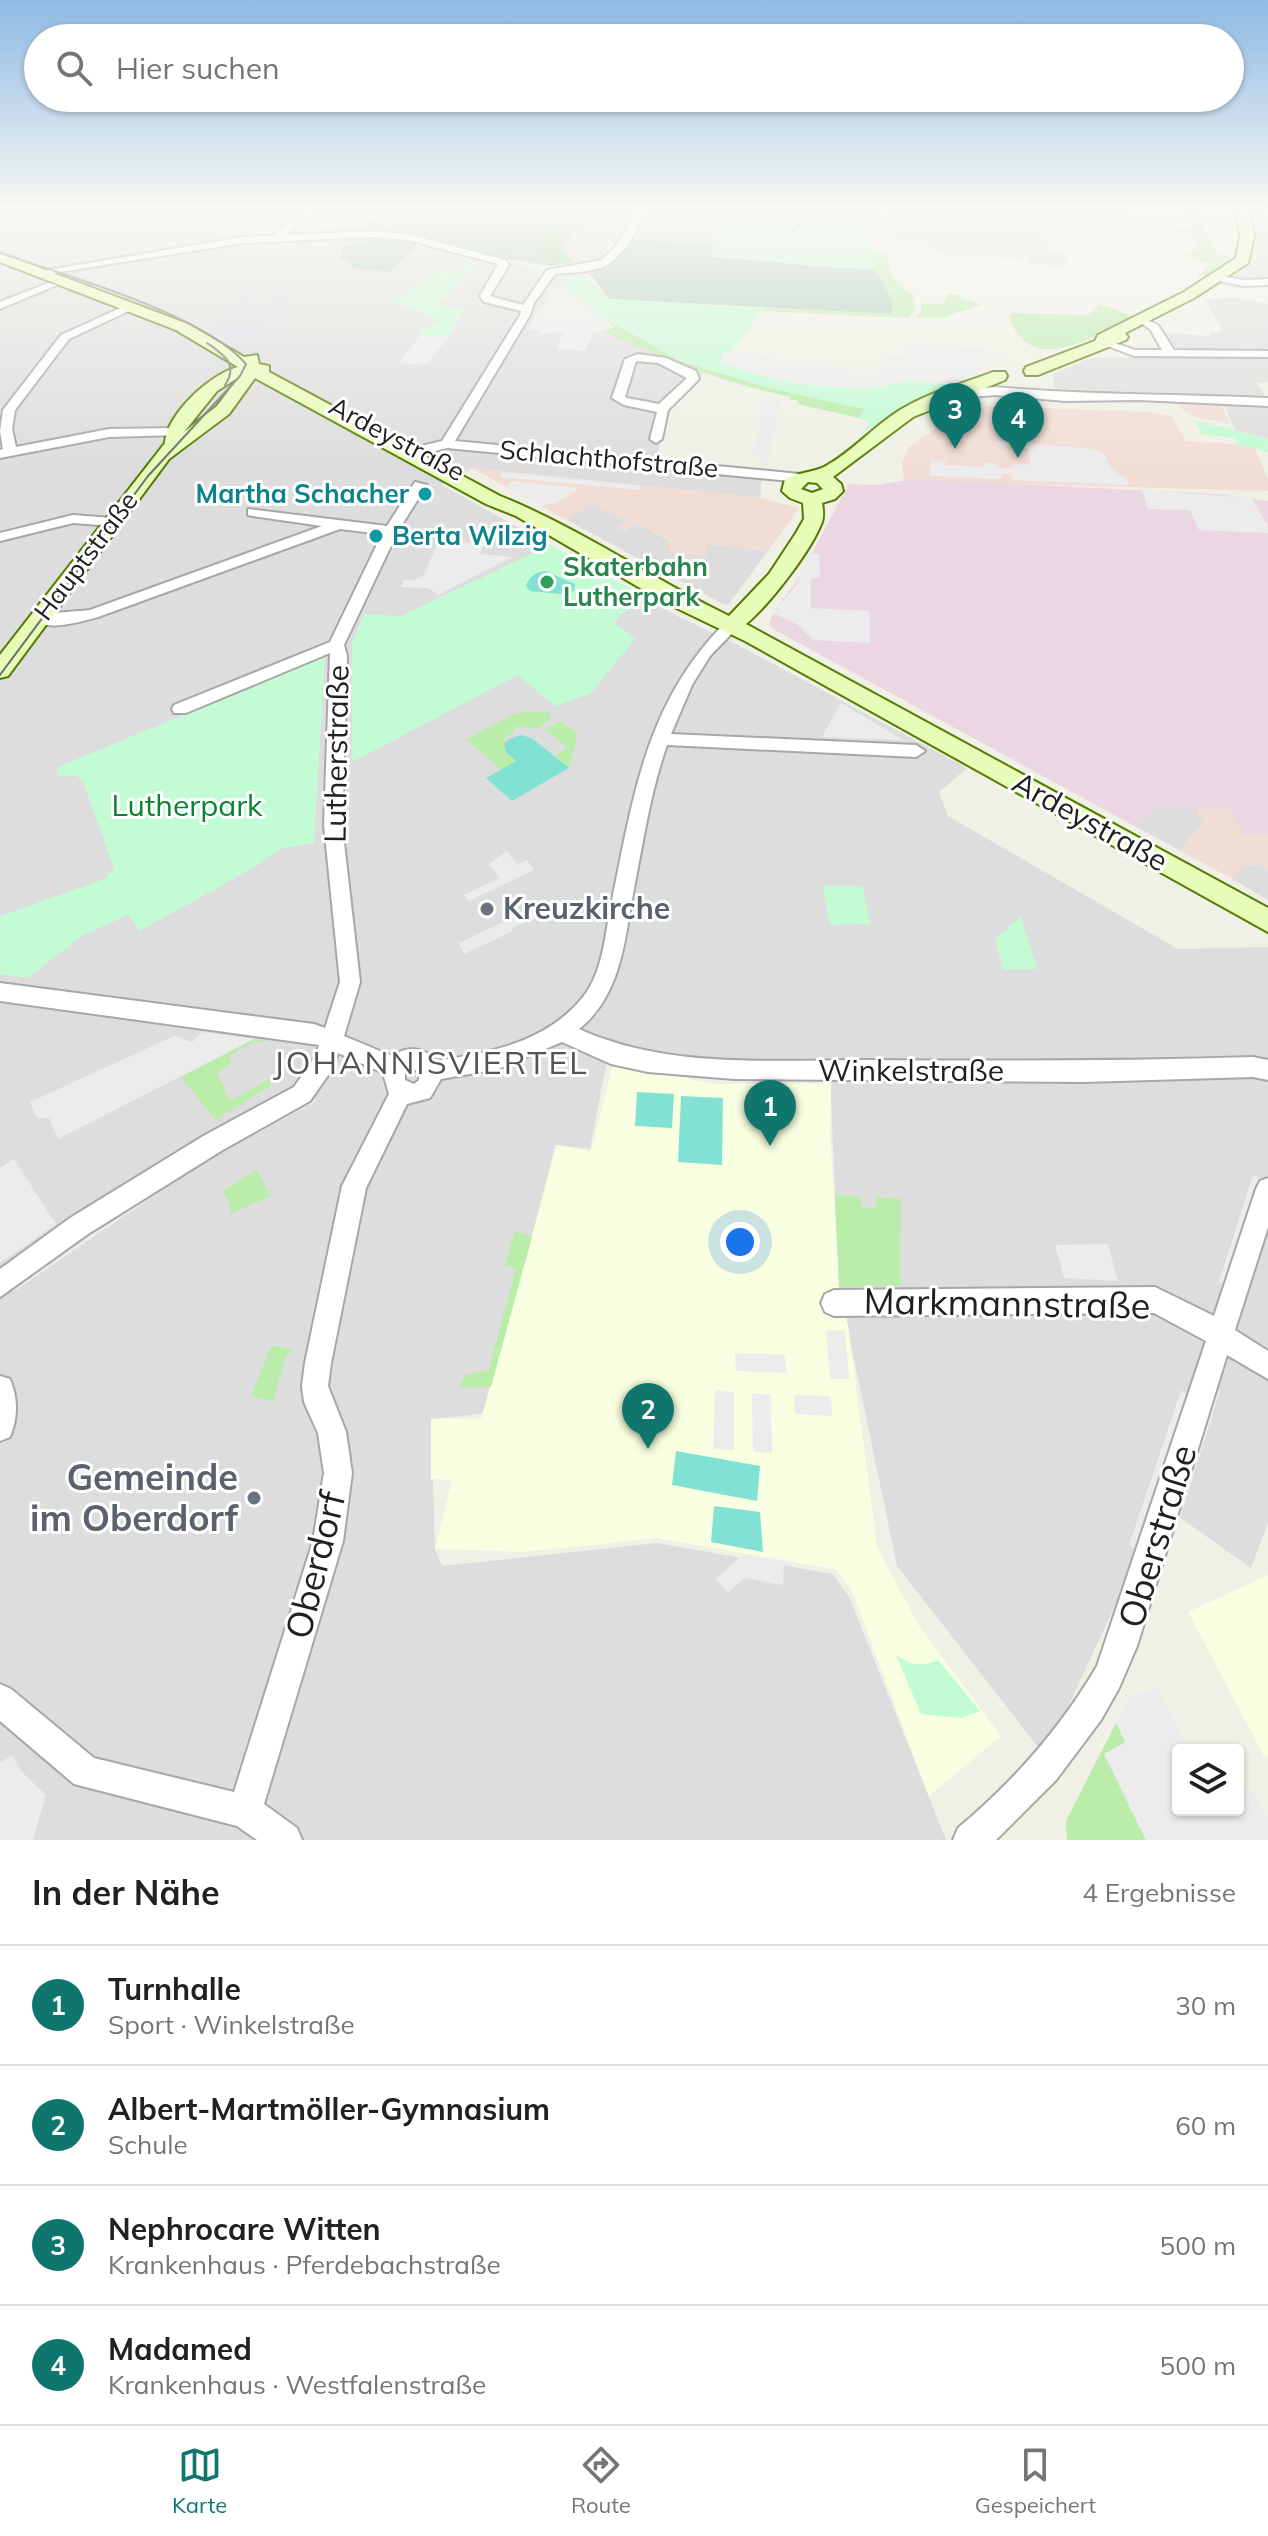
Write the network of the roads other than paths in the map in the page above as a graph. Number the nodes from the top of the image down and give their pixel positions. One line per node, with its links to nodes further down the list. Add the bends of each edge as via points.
1 (30, 294): 8 (street)
2 (102, 294): 7 (main road)
3 (109, 294): 7 (main road)
4 (486, 294): 9 (street, via 488,300)
5 (537, 294): 9 (street)
6 (1189, 295): 10 (main road); 11 (main road)
7 (133, 305): 12 (main road); 27 (street, via 65,337 9,410)
8 (0, 306)
9 (527, 309): 28 (street)
10 (1147, 323): 11 (main road); 13 (street)
11 (1103, 342): 13 (street, via 1134,353); 17 (main road)
12 (226, 349): 15 (main road); 16 (main road, via 228,363)
13 (1170, 353): 14 (street)
14 (1268, 354)
15 (251, 363): 16 (main road); 18 (main road); 20 (main road, Hauptstraße, via 247,382); 28 (main road, Ardeystraße)
16 (220, 378): 25 (main road, Hauptstraße)
17 (1019, 378): 19 (main road); 21 (street); 22 (street, via 1053,391)
18 (285, 388): 20 (main road, via 262,387); 28 (main road)
19 (968, 391): 21 (street); 29 (main road)
20 (234, 396): 25 (main road, Hauptstraße, via 197,432)
21 (1048, 396): 22 (street)
22 (1098, 396): 23 (street)
23 (1268, 402)
24 (661, 409): 24 (street, Schlachthofstraße, via 693,379 692,374 652,359 631,359 618,398); 26 (street, Schlachthofstraße)
25 (174, 438): 27 (street, via 109,433); 32 (main road, Hauptstraße)
26 (656, 439)
27 (5, 453)
28 (428, 454): 29 (street, Schlachthofstraße, via 770,474); 37 (main road, Ardeystraße)
29 (810, 481): 37 (main road, via 830,494 812,499 814,519 806,533 777,578)
30 (420, 485): 34 (street, Lutherstraße)
31 (253, 512): 33 (street)
32 (112, 522): 35 (street, via 73,519); 36 (main road, Hauptstraße)
33 (339, 525): 34 (street); 36 (street, via 93,614)
34 (391, 531): 38 (street, Lutherstraße)
35 (0, 537)
36 (39, 619): 39 (main road, Hauptstraße)
37 (731, 626): 41 (main road, Ardeystraße); 42 (street, via 709,645 685,679)
38 (336, 645): 40 (street); 46 (street, Lutherstraße, via 333,825 350,982)
39 (0, 671)
40 (180, 709)
41 (914, 738): 42 (street); 43 (main road, Ardeystraße)
42 (662, 739): 45 (street, via 642,804 608,971 590,1004)
43 (1268, 921)
44 (0, 992): 46 (street, via 314,1033)
45 (561, 1031): 47 (street, Winkelstraße, via 611,1054 734,1069); 48 (street, via 509,1055 432,1071 421,1090)
46 (332, 1040): 48 (street); 50 (street, Lutherstraße, via 302,1094 100,1213)
47 (1268, 1070)
48 (399, 1080): 57 (street, Oberdorf, via 354,1186 315,1386 336,1450 336,1501 328,1541)
49 (1268, 1189): 52 (street, Oberstraße)
50 (0, 1284)
51 (834, 1303): 52 (street, Markmannstraße, via 1143,1298 1168,1305)
52 (1220, 1337): 53 (street, Markmannstraße); 58 (street, Oberstraße, via 1125,1642 1088,1710 1052,1760)
53 (1268, 1366)
54 (0, 1389): 55 (street)
55 (0, 1427)
56 (0, 1700): 57 (street, via 86,1772)
57 (245, 1811): 59 (street)
58 (984, 1836)
59 (285, 1840)

